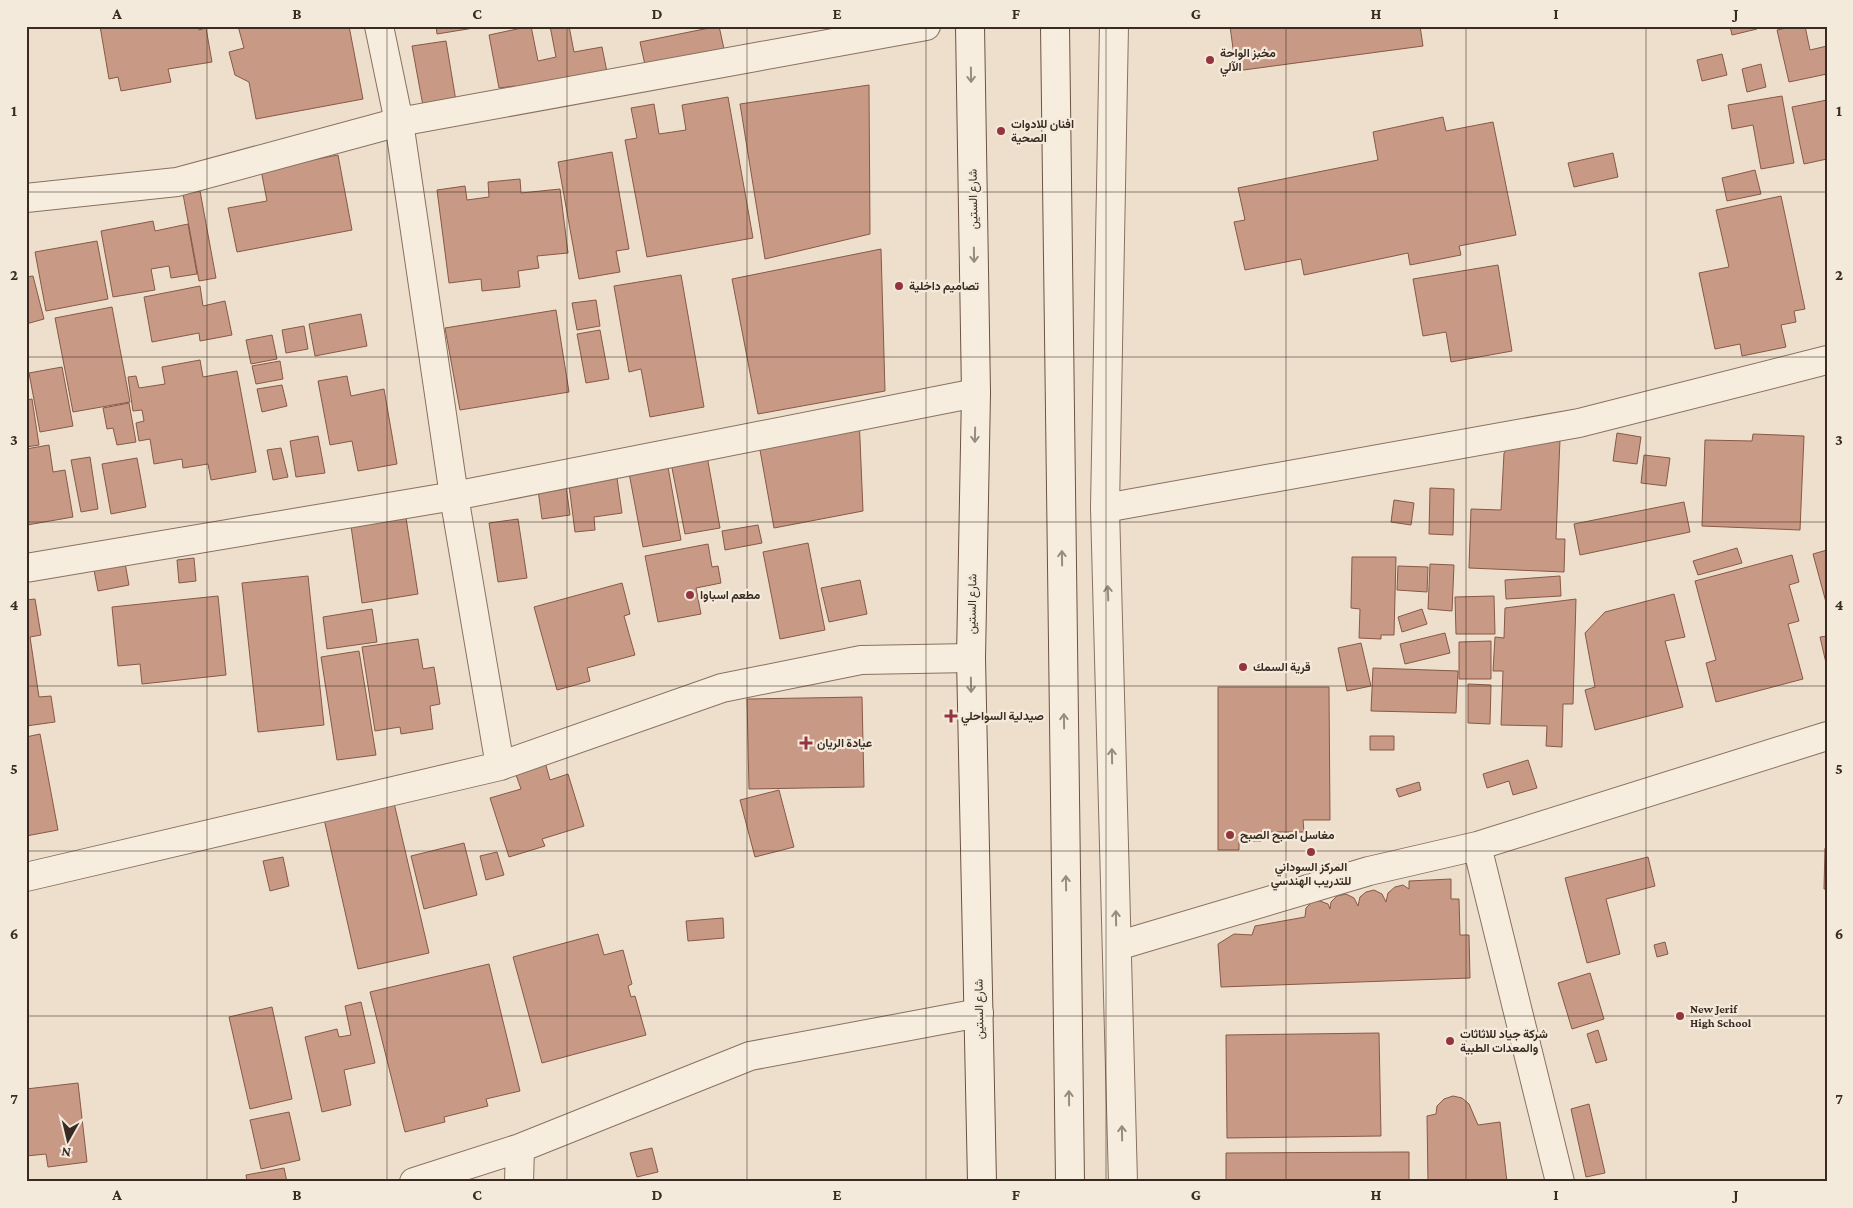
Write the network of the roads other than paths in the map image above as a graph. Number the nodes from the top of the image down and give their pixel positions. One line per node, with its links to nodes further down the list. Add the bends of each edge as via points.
1 (379, 26): 6 (street)
2 (926, 26): 6 (street)
3 (970, 26): 9 (street, شارع الستين, one-way to 9)
4 (1055, 26): 24 (street, one-way to 4)
5 (1114, 26): 11 (street)
6 (399, 122): 7 (street, via 178,182); 10 (street)
7 (26, 198)
8 (1827, 360): 11 (street, via 1579,423)
9 (976, 393): 10 (street); 13 (street, شارع الستين, one-way to 13)
10 (454, 496): 12 (street); 15 (street)
11 (1106, 508): 18 (street, one-way to 11)
12 (26, 568)
13 (971, 658): 15 (street, via 861,660 722,688); 19 (street, شارع الستين, one-way to 19)
14 (1827, 736): 16 (street)
15 (500, 766): 17 (street)
16 (1477, 846): 18 (street, via 1369,871); 26 (street)
17 (26, 877)
18 (1117, 946): 25 (street, one-way to 18)
19 (979, 1013): 20 (street, via 750,1056); 23 (street, شارع الستين)
20 (520, 1148): 21 (street); 22 (street)
21 (414, 1182)
22 (519, 1182)
23 (982, 1182)
24 (1070, 1182)
25 (1123, 1182)
26 (1560, 1182)

